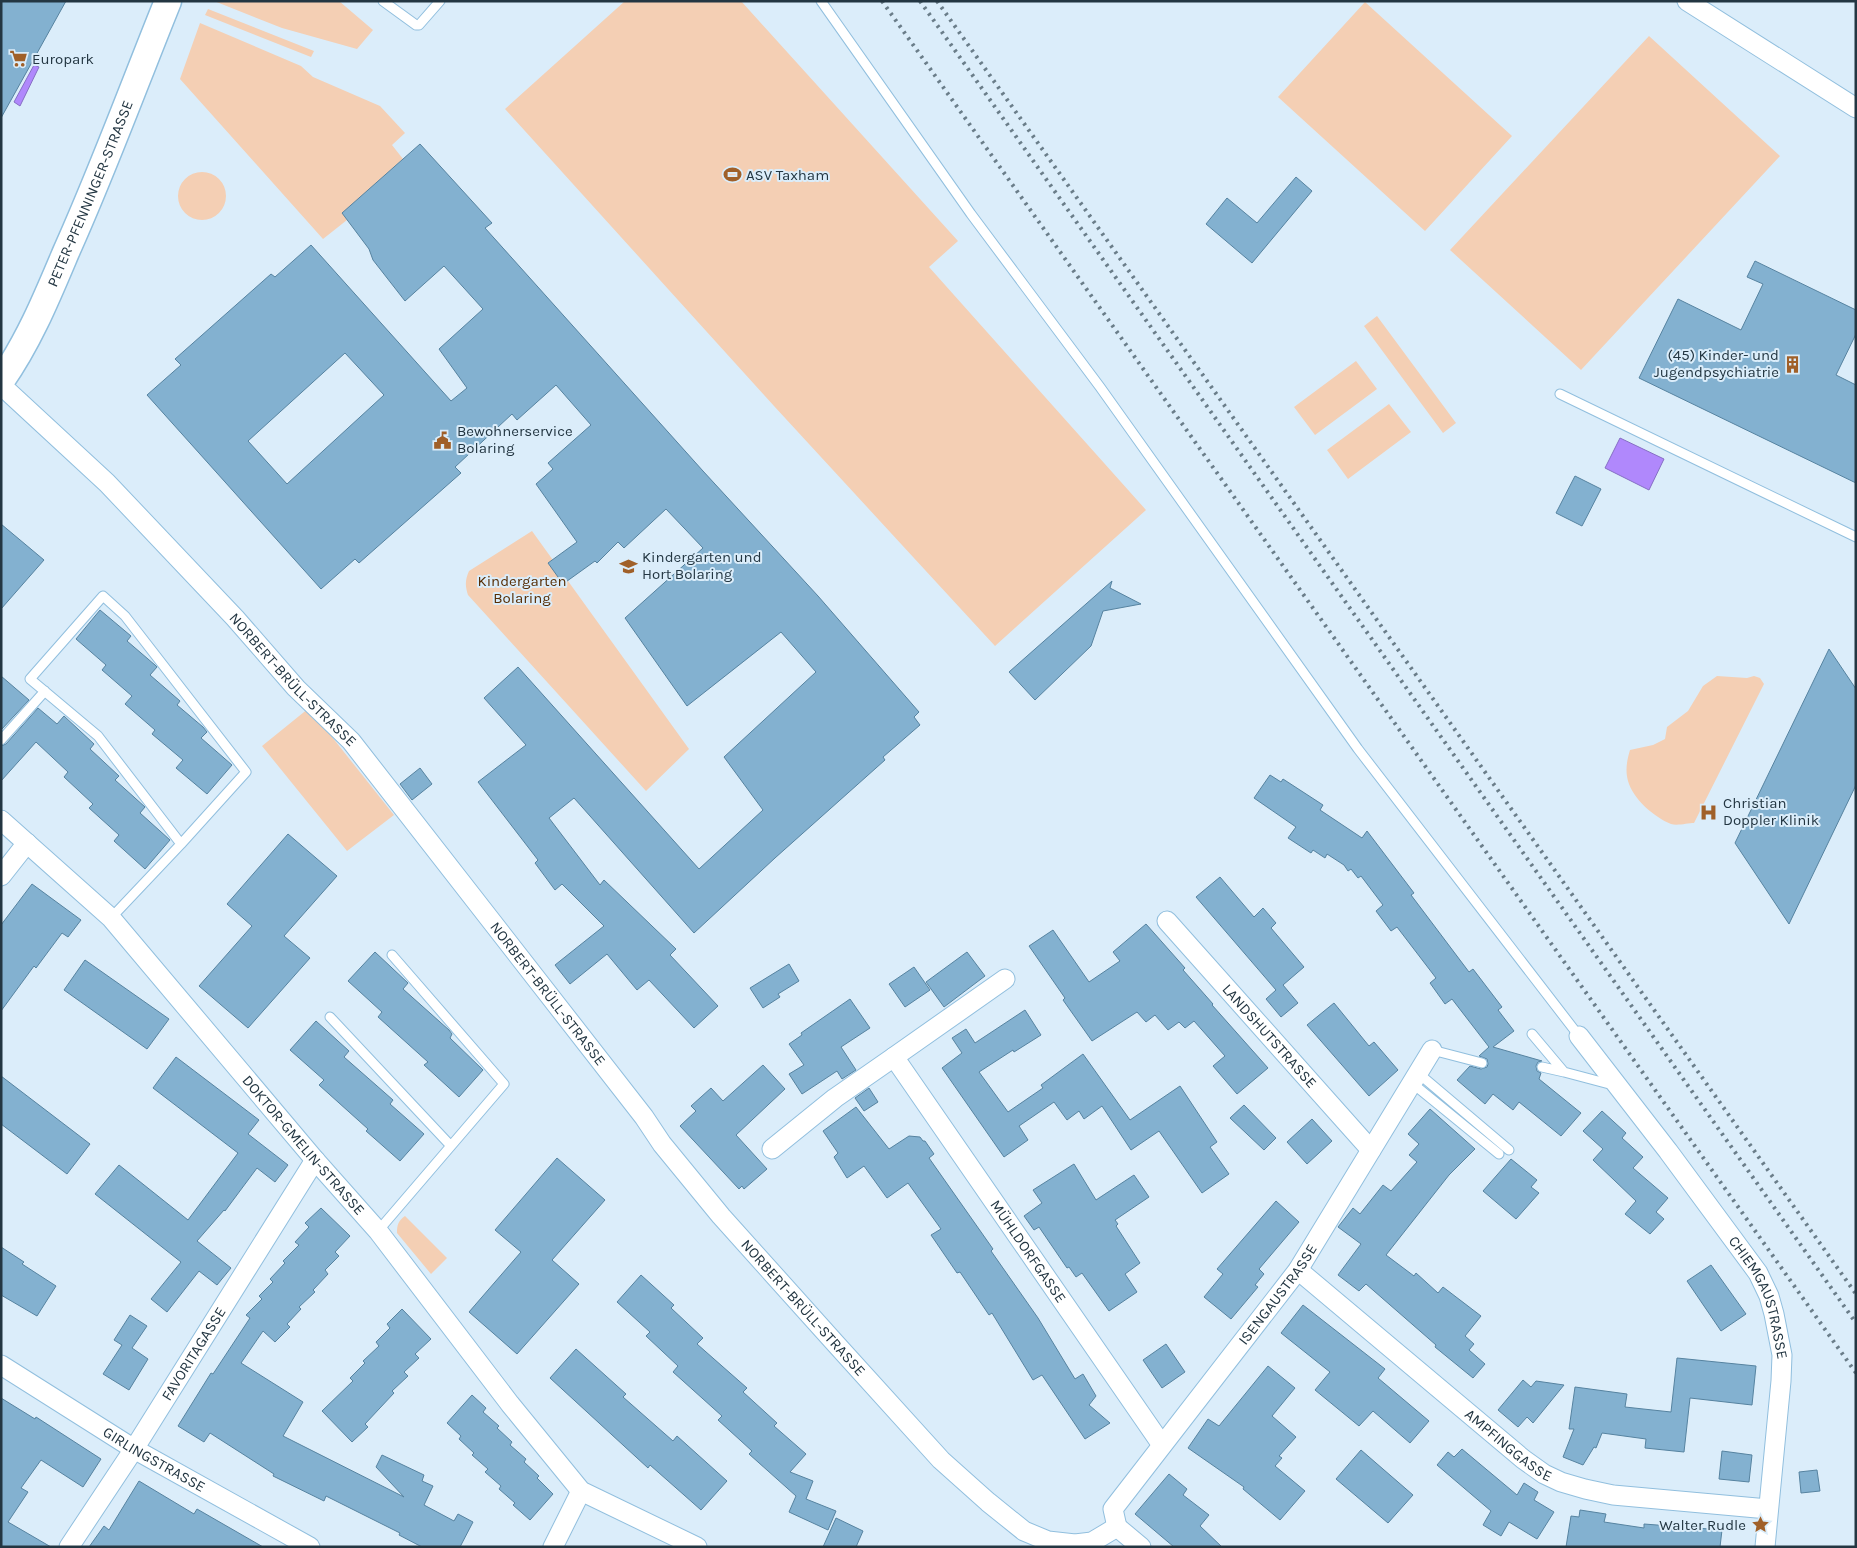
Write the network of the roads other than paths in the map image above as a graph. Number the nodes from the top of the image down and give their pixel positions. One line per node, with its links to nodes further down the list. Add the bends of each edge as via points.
1 (168, 1): 7 (street, PETER-PFENNINGER-STRASSE, via 81,220 36,320)
2 (383, 1): 3 (lane, via 413,25 419,25)
3 (440, 1)
4 (820, 1): 22 (lane, via 1358,750)
5 (1687, 1): 6 (street)
6 (1856, 108)
7 (1, 383): 43 (street, NORBERT-BRÜLL-STRASSE, via 107,483 235,618 296,688 351,741 721,1216 941,1460 1024,1531 1048,1541 1092,1542)
8 (1560, 394): 9 (lane)
9 (1856, 537)
10 (45, 691): 11 (lane); 14 (lane, via 98,736); 14 (lane, via 30,679 103,596 125,616 246,772)
11 (1, 740)
12 (1, 820): 13 (street, DOKTOR-GMELIN-STRASSE)
13 (27, 844): 15 (street); 16 (street, DOKTOR-GMELIN-STRASSE)
14 (181, 844): 16 (lane)
15 (1, 876)
16 (111, 918): 35 (street, DOKTOR-GMELIN-STRASSE)
17 (1167, 921): 32 (street, LANDSHUTSTRASSE)
18 (392, 955): 30 (lane, via 504,1084)
19 (1005, 978): 24 (street)
20 (330, 1017): 30 (lane)
21 (1532, 1034): 27 (lane)
22 (1579, 1036): 29 (street, CHIEMGAUSTRASSE)
23 (1432, 1050): 25 (lane); 28 (street, ISENGAUSTRASSE)
24 (894, 1057): 31 (street, via 835,1098); 39 (street, MÜHLDORFGASSE)
25 (1482, 1063)
26 (1542, 1067): 27 (lane)
27 (1564, 1072): 29 (lane)
28 (1415, 1078): 32 (street, ISENGAUSTRASSE); 33 (lane); 34 (lane)
29 (1618, 1087): 42 (street, CHIEMGAUSTRASSE, via 1758,1273 1769,1296 1782,1355)
30 (451, 1146): 36 (lane)
31 (772, 1149)
32 (1372, 1150): 37 (street, ISENGAUSTRASSE)
33 (1510, 1150)
34 (1499, 1154)
35 (315, 1160): 36 (street, DOKTOR-GMELIN-STRASSE); 40 (street, FAVORITAGASSE)
36 (378, 1231): 41 (street, DOKTOR-GMELIN-STRASSE)
37 (1298, 1270): 39 (street, ISENGAUSTRASSE); 42 (street, AMPFINGGASSE, via 1544,1474 1577,1487 1613,1495)
38 (1, 1365): 40 (street, GIRLINGSTRASSE)
39 (1162, 1445): 43 (street, ISENGAUSTRASSE, via 1113,1509)
40 (134, 1449): 44 (street, FAVORITAGASSE); 45 (street, GIRLINGSTRASSE)
41 (581, 1491): 46 (street); 47 (street, DOKTOR-GMELIN-STRASSE)
42 (1768, 1509): 49 (street, CHIEMGAUSTRASSE)
43 (1117, 1526): 48 (street)
44 (69, 1547)
45 (310, 1547)
46 (553, 1547)
47 (697, 1547)
48 (1141, 1547)
49 (1765, 1547)

